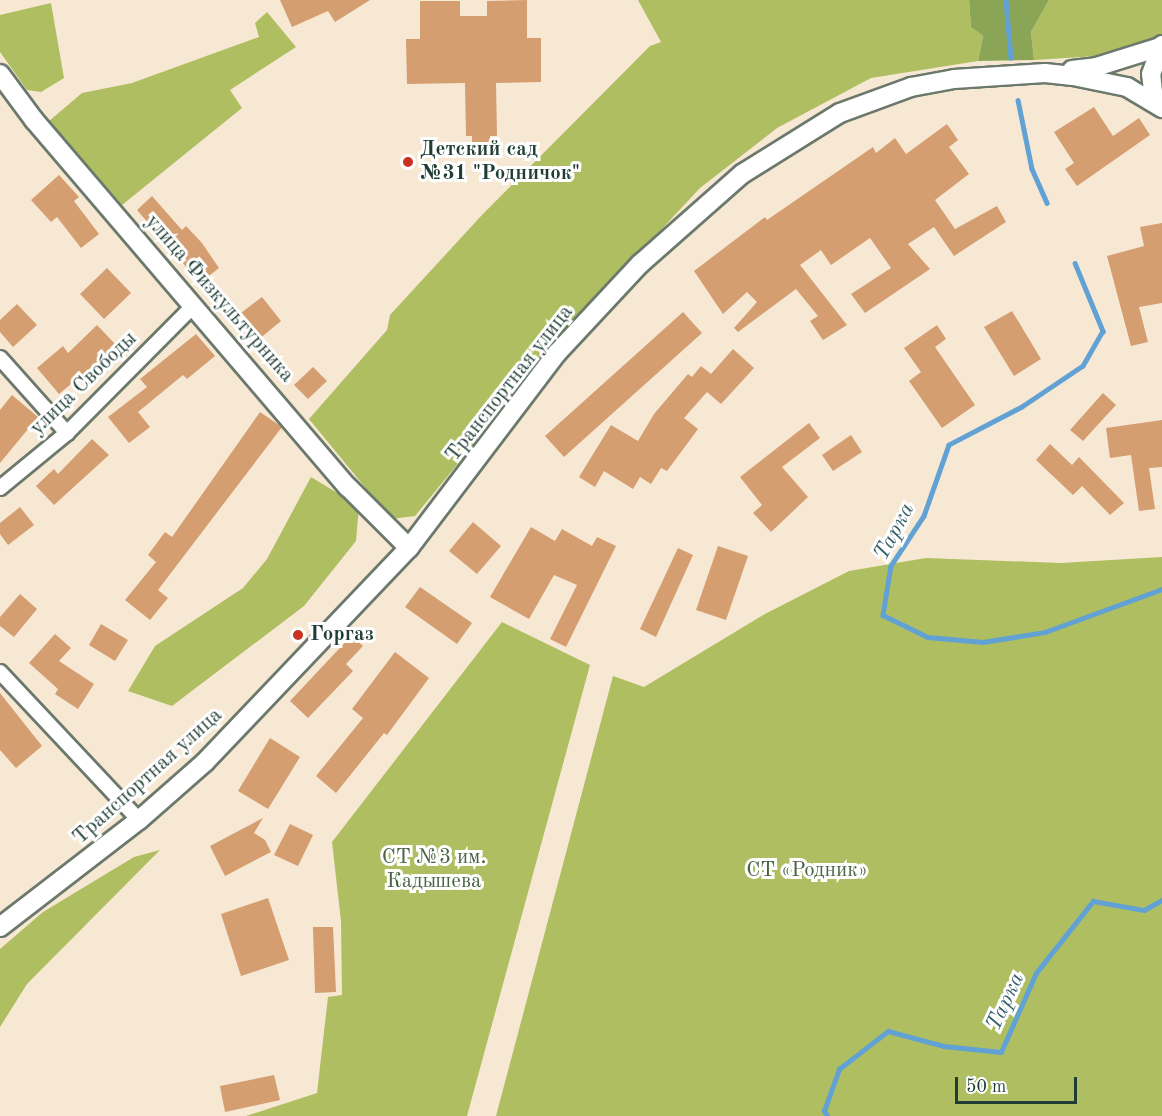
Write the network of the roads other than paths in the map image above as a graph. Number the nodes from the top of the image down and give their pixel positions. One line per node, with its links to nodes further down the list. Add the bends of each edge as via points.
1 (1161, 46): 2 (street, via 1096,67); 4 (street, via 1151,74)
2 (1045, 73): 4 (street, Транспортная улица, via 1127,87); 9 (street, Транспортная улица, via 954,79 911,87 840,113 742,174 647,256 557,353)
3 (0, 74): 5 (street, улица Физкультурника, via 34,120)
4 (1158, 104)
5 (193, 306): 7 (street, улица Свободы); 9 (street, улица Физкультурника, via 348,487)
6 (0, 358): 7 (street)
7 (67, 433): 8 (street, улица Свободы)
8 (0, 488)
9 (409, 548): 11 (street, Транспортная улица, via 205,762)
10 (0, 672): 11 (street)
11 (139, 820): 12 (street, Транспортная улица)
12 (0, 927)

